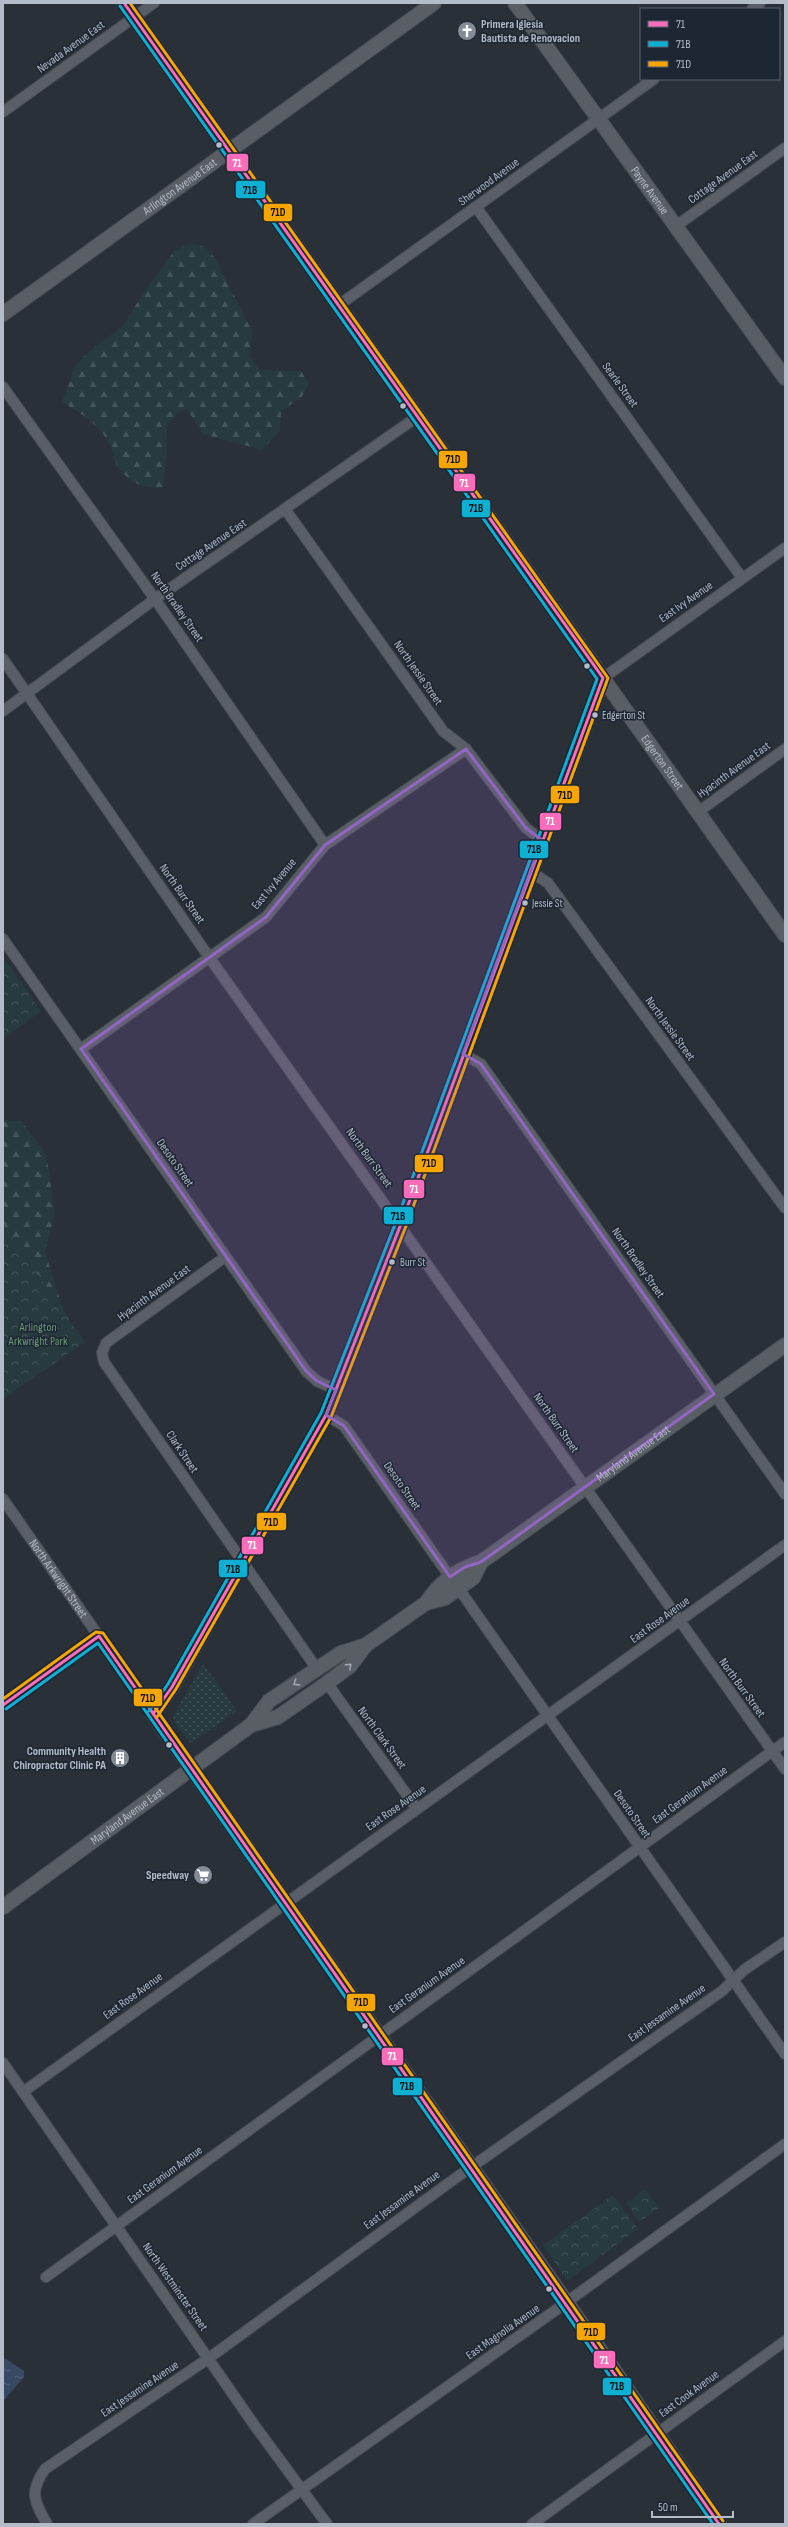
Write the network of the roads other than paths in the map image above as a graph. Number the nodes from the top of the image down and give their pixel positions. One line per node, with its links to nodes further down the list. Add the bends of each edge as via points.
1 (124, 3): 5 (street, Edgerton Street)
2 (154, 3): 5 (street, Nevada Avenue East)
3 (434, 3): 10 (street, Arlington Avenue East)
4 (515, 3): 8 (street, Payne Avenue)
5 (134, 18): 7 (street, Nevada Avenue East); 10 (street, Edgerton Street)
6 (653, 80): 8 (street, Sherwood Avenue)
7 (3, 112)
8 (599, 119): 11 (street, Sherwood Avenue); 12 (street, Payne Avenue)
9 (785, 148): 12 (street, Cottage Avenue East)
10 (229, 151): 13 (street, Edgerton Street); 14 (street, Arlington Avenue East)
11 (476, 207): 13 (street, Sherwood Avenue); 20 (street, Searle Street)
12 (676, 226): 15 (street, Payne Avenue)
13 (338, 305): 17 (street, Edgerton Street)
14 (3, 314)
15 (783, 370)
16 (3, 387): 21 (street, North Bradley Street)
17 (417, 417): 18 (street, Cottage Avenue East); 23 (street, Edgerton Street)
18 (285, 509): 21 (street, Cottage Avenue East); 26 (street, North Jessie Street, via 442,731)
19 (785, 548): 20 (street, East Ivy Avenue)
20 (742, 578): 23 (street, East Ivy Avenue)
21 (155, 599): 24 (street, Cottage Avenue East); 30 (street, North Bradley Street)
22 (3, 659): 24 (street, North Burr Street)
23 (603, 678): 28 (street, Edgerton Street); 29 (street)
24 (28, 693): 25 (street, Cottage Avenue East); 34 (street, North Burr Street)
25 (3, 711)
26 (466, 749): 29 (street, North Jessie Street, via 526,828); 30 (street, East Ivy Avenue)
27 (785, 749): 28 (street, Hyacinth Avenue East)
28 (698, 812): 32 (street, Edgerton Street)
29 (542, 840): 31 (street)
30 (325, 845): 34 (street, East Ivy Avenue, via 266,917)
31 (530, 871): 36 (street); 37 (street, North Jessie Street, via 548,883)
32 (785, 935)
33 (3, 939): 35 (street, Desoto Street)
34 (210, 957): 35 (street, East Ivy Avenue); 38 (street, North Burr Street)
35 (81, 1050): 39 (street, Desoto Street)
36 (463, 1054): 38 (street); 43 (street, North Bradley Street, via 481,1064)
37 (785, 1208)
38 (401, 1224): 42 (street); 45 (street, North Burr Street)
39 (225, 1257): 41 (street, Hyacinth Avenue East, via 106,1343); 42 (street, Desoto Street, via 306,1371 316,1380)
40 (785, 1345): 43 (street, Maryland Avenue East)
41 (102, 1353): 50 (street, Clark Street, via 104,1362)
42 (336, 1390): 44 (street)
43 (714, 1394): 45 (street, Maryland Avenue East); 46 (street, North Bradley Street)
44 (326, 1415): 50 (street); 51 (street, Desoto Street, via 344,1426)
45 (584, 1488): 49 (street, Maryland Avenue East); 54 (street, North Burr Street)
46 (785, 1494)
47 (3, 1499): 55 (street, North Arkwright Street)
48 (785, 1546): 54 (street, East Rose Avenue)
49 (481, 1562): 51 (street, Maryland Avenue East, via 465,1567); 52 (street, Maryland Avenue East, via 473,1578)
50 (243, 1565): 57 (street); 60 (street, via 172,1687)
51 (450, 1577): 53 (street, Maryland Avenue East, via 437,1586)
52 (459, 1589): 53 (street, Maryland Avenue East, via 445,1598); 61 (street, Desoto Street)
53 (426, 1603): 56 (street, Maryland Avenue East)
54 (679, 1622): 61 (street, East Rose Avenue); 64 (street, North Burr Street)
55 (99, 1636): 59 (street); 60 (street, North Arkwright Street)
56 (366, 1645): 57 (street, Maryland Avenue East, via 341,1653); 58 (street, Maryland Avenue East, one-way to 56, via 350,1666)
57 (317, 1670): 62 (street, Maryland Avenue East, one-way to 62, via 270,1701)
58 (326, 1683): 62 (street, Maryland Avenue East, via 278,1717); 67 (street, North Clark Street)
59 (3, 1705)
60 (153, 1714): 65 (street, North Arkwright Street)
61 (548, 1716): 67 (street, East Rose Avenue); 68 (street, Desoto Street)
62 (251, 1725): 65 (street, Maryland Avenue East)
63 (785, 1742): 64 (street, East Geranium Avenue)
64 (773, 1751): 66 (street, North Burr Street); 68 (street, East Geranium Avenue)
65 (190, 1768): 69 (street, North Arkwright Street); 70 (street, Maryland Avenue East)
66 (785, 1769)
67 (417, 1810): 69 (street, East Rose Avenue)
68 (640, 1848): 72 (street, Desoto Street); 73 (street, East Geranium Avenue)
69 (284, 1904): 73 (street, North Arkwright Street); 76 (street, East Rose Avenue)
70 (3, 1907)
71 (785, 1942): 72 (street, East Jessamine Avenue)
72 (734, 1980): 74 (street, Desoto Street); 78 (street, East Jessamine Avenue)
73 (378, 2036): 78 (street, North Arkwright Street); 79 (street, East Geranium Avenue)
74 (785, 2054)
75 (3, 2063): 76 (street, North Westminster Street)
76 (23, 2092): 79 (street, North Westminster Street)
77 (785, 2144): 81 (street, East Magnolia Avenue)
78 (471, 2169): 81 (street, North Arkwright Street); 83 (street, East Jessamine Avenue)
79 (116, 2226): 80 (street, East Geranium Avenue); 83 (street, North Westminster Street)
80 (46, 2276)
81 (565, 2302): 84 (street, North Arkwright Street); 85 (street, East Magnolia Avenue)
82 (785, 2341): 84 (street, East Cook Avenue)
83 (209, 2358): 85 (street, North Westminster Street); 86 (street, East Jessamine Avenue, via 45,2469 37,2481 34,2493)
84 (657, 2434): 89 (street, East Cook Avenue); 90 (street, North Arkwright Street)
85 (304, 2490): 87 (street, East Magnolia Avenue); 88 (street, North Westminster Street)
86 (47, 2524)
87 (253, 2524)
88 (328, 2524)
89 (532, 2524)
90 (719, 2524)

